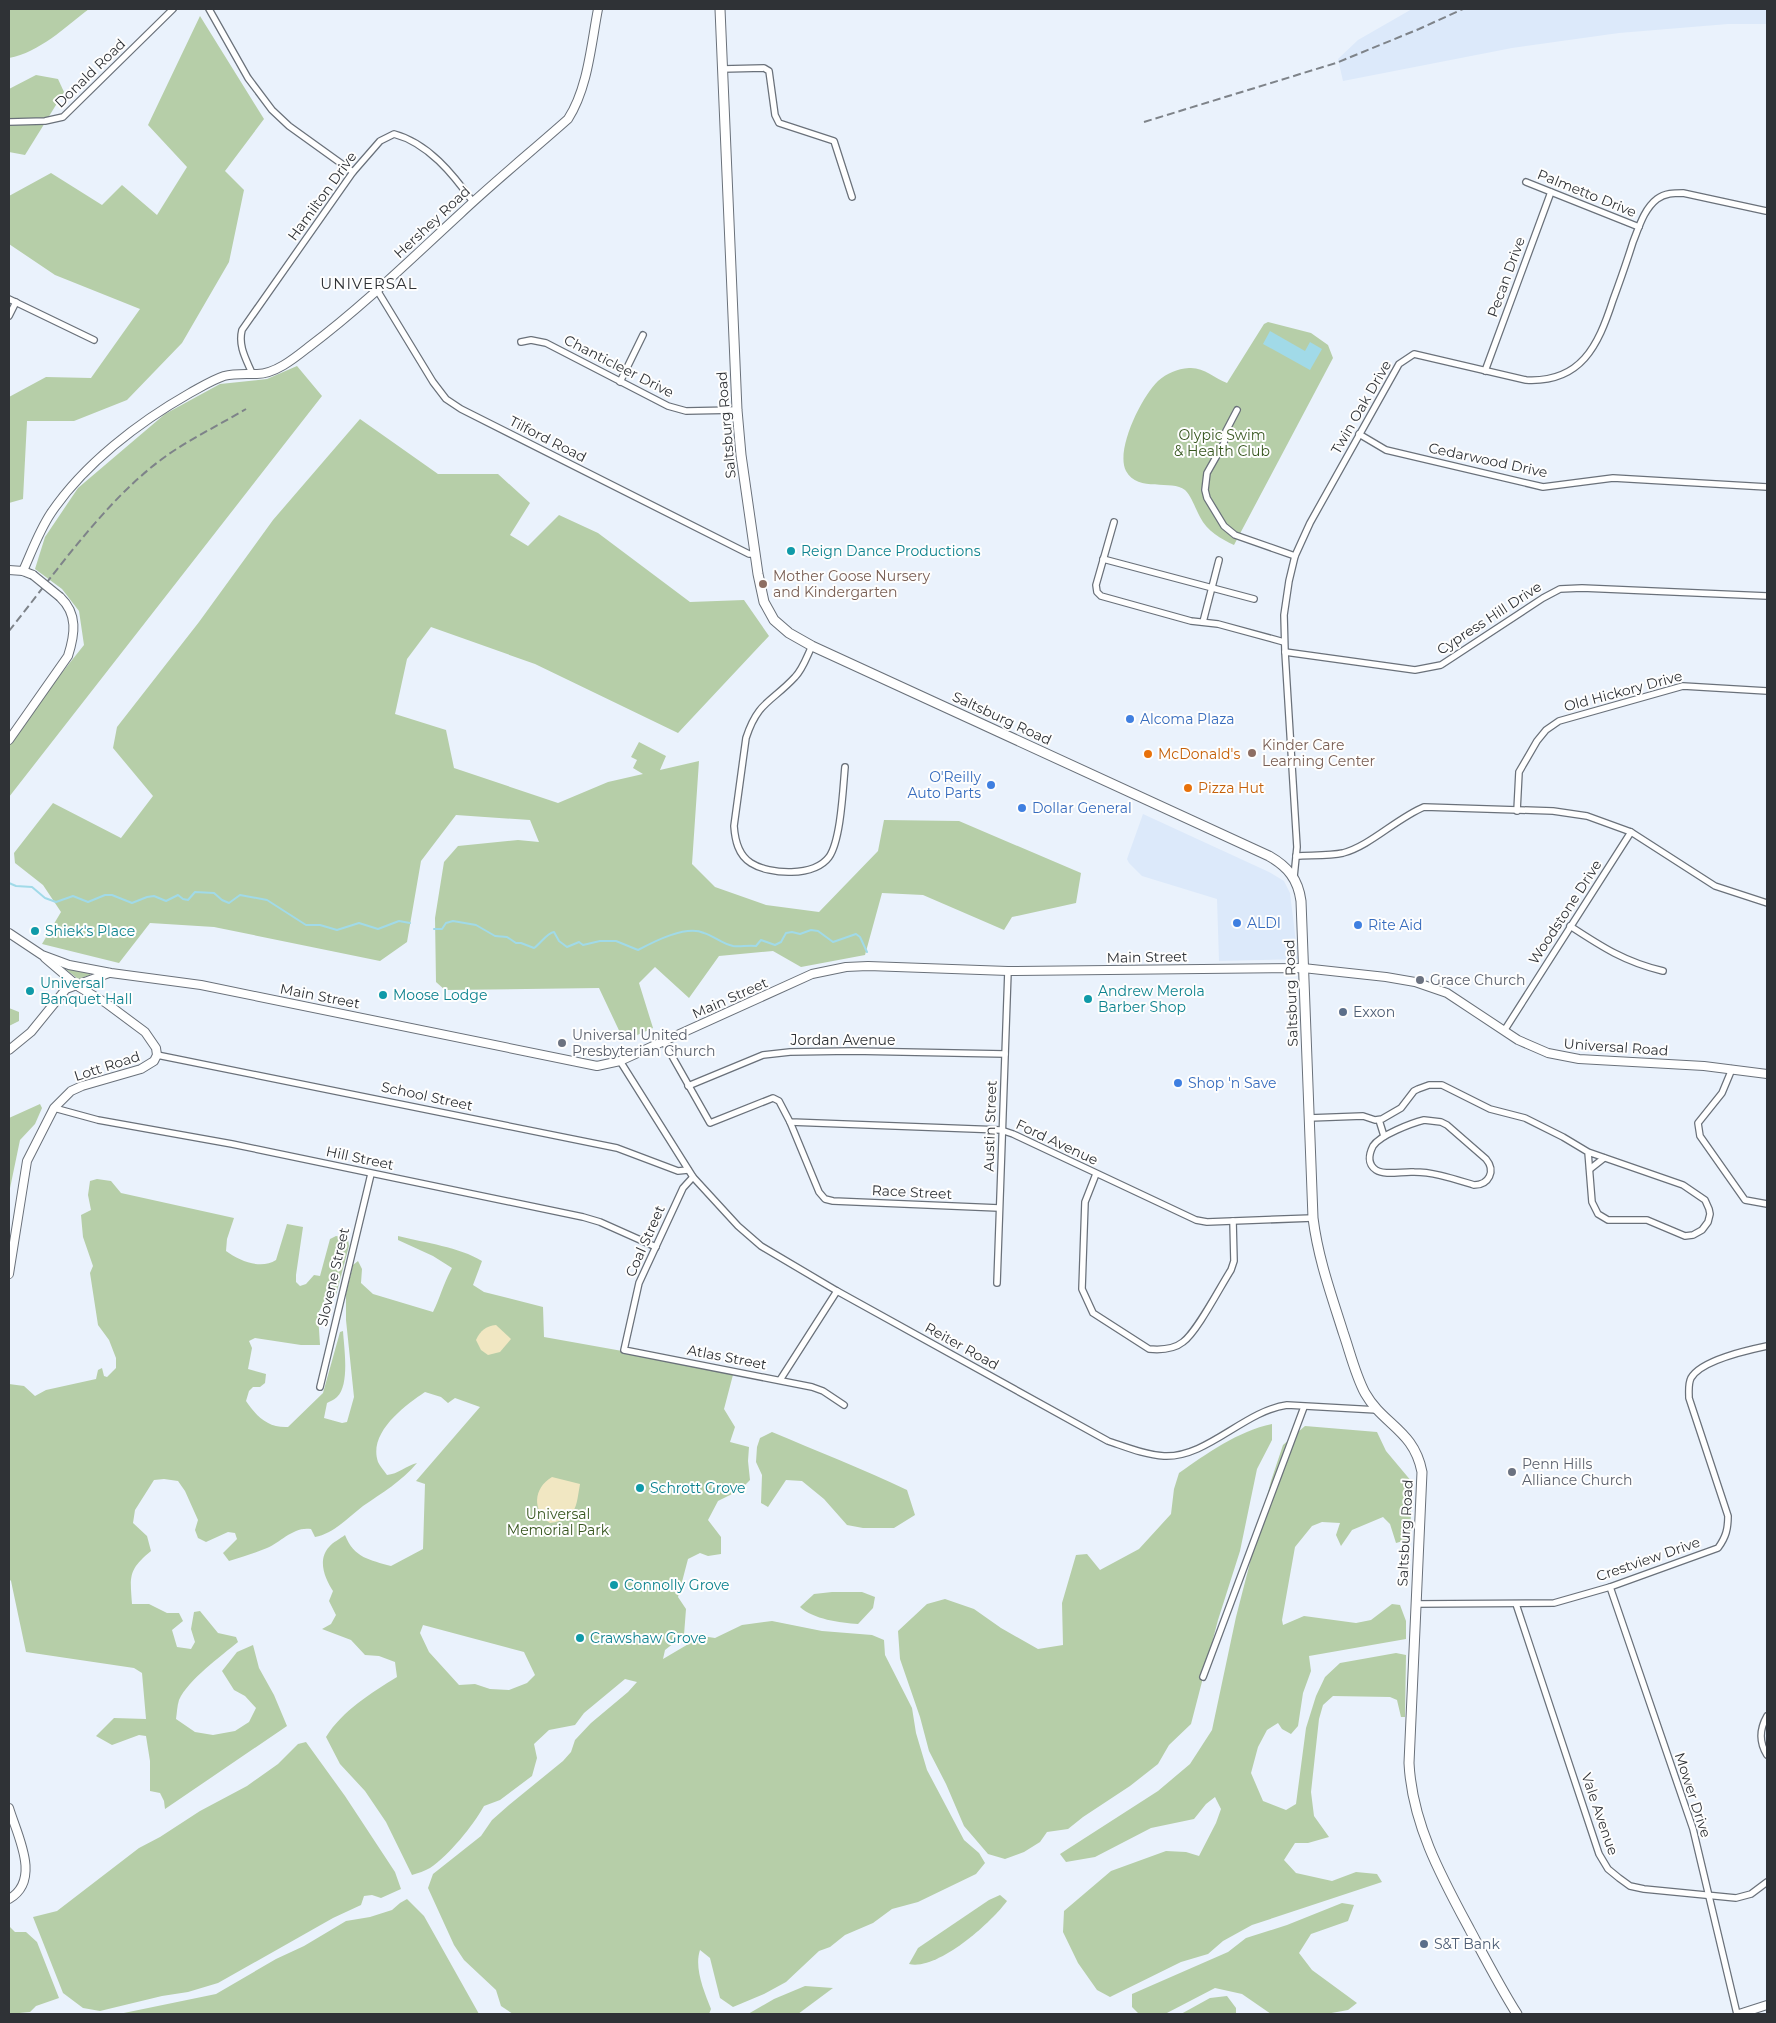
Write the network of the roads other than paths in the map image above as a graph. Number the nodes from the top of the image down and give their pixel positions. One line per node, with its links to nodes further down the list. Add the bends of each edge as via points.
1 (173, 9): 6 (street, Donald Road, via 63,117)
2 (209, 9): 7 (street, via 248,78 272,110)
3 (598, 9): 11 (street, Hershey Road, via 581,93 568,119)
4 (720, 9): 5 (main road, Saltsburg Road)
5 (722, 69): 10 (street, via 764,68 769,71 779,123 834,141); 24 (main road, Saltsburg Road)
6 (9, 122)
7 (353, 172): 11 (street, Hamilton Drive, via 380,141 394,134 425,148); 22 (street, Hamilton Drive, via 242,330 242,350)
8 (1526, 182): 9 (street, Palmetto Drive)
9 (1551, 192): 13 (street, Palmetto Drive); 21 (street, Pecan Drive)
10 (852, 197)
11 (473, 202): 14 (street, Hershey Road)
12 (1766, 211): 13 (street, Twin Oak Drive, via 1683,192 1669,193 1649,207)
13 (1639, 227): 21 (street, Twin Oak Drive, via 1603,332 1583,361 1572,371 1541,381)
14 (377, 290): 22 (street, Hershey Road, via 291,360 265,373); 29 (street, Tilford Road, via 446,399 748,554)
15 (9, 299): 16 (street)
16 (16, 302): 17 (street); 19 (street)
17 (9, 316)
18 (643, 335): 23 (street)
19 (94, 340)
20 (521, 342): 23 (street, Chanticleer Drive, via 546,343)
21 (1485, 371): 26 (street, Twin Oak Drive, via 1414,354 1409,356 1399,364)
22 (252, 373): 34 (street, Hershey Road, via 224,376 200,388 154,416 100,458 51,514)
23 (620, 382): 24 (street, Chanticleer Drive, via 668,406 686,411)
24 (737, 410): 29 (main road, Saltsburg Road)
25 (1238, 410): 30 (street, via 1208,473 1207,498 1224,526 1235,534)
26 (1359, 434): 27 (street, Cedarwood Drive, via 1386,450 1543,487 1613,478); 30 (street, Twin Oak Drive)
27 (1767, 486)
28 (1114, 522): 31 (street)
29 (756, 554): 40 (main road, Saltsburg Road, via 760,588 770,615 789,633)
30 (1295, 556): 39 (street, Twin Oak Drive, via 1284,614)
31 (1103, 559): 35 (street); 38 (street, via 1096,585 1096,592 1101,596)
32 (1219, 560): 35 (street)
33 (9, 570): 34 (street)
34 (23, 571): 43 (street, bridge, via 60,597 69,607 75,626 68,656)
35 (1212, 588): 37 (street); 38 (street)
36 (1767, 596): 41 (street, Cypress Hill Drive, via 1560,589 1441,665 1415,670)
37 (1254, 599)
38 (1203, 622): 39 (street)
39 (1284, 642): 41 (street, Twin Oak Drive)
40 (812, 646): 44 (street, via 798,673 758,710 749,728 734,826 735,841 744,858 762,868 792,873 807,871 829,857 835,844); 48 (main road, Saltsburg Road, via 1269,856)
41 (1284, 652): 47 (street, Twin Oak Drive)
42 (1767, 690): 45 (street, Old Hickory Drive, via 1683,686 1559,721 1537,740 1519,772)
43 (9, 740)
44 (845, 767)
45 (1517, 810): 46 (street, via 1587,816); 47 (street, via 1424,807 1342,853)
46 (1631, 832): 49 (street, via 1715,886); 50 (street, Woodstone Drive)
47 (1296, 856): 48 (street, Twin Oak Drive)
48 (1294, 876): 53 (main road, Saltsburg Road, via 1301,901)
49 (1767, 903)
50 (1570, 926): 55 (street, via 1622,959); 58 (street, Woodstone Drive)
51 (9, 933): 52 (street, Main Street)
52 (42, 955): 56 (street, Main Street, via 69,965); 57 (street, Lott Road)
53 (1303, 968): 54 (street, Main Street); 58 (street, Universal Road, via 1386,977 1433,987 1462,1002); 68 (main road, Saltsburg Road)
54 (1008, 971): 59 (street, Main Street, via 868,966 812,974); 61 (street, Austin Street)
55 (1663, 971)
56 (111, 973): 57 (street); 63 (street, Main Street, via 201,985 596,1066)
57 (76, 984): 60 (street, via 66,989 31,1032); 62 (street, Lott Road, via 145,1032)
58 (1504, 1031): 64 (street, Universal Road, via 1533,1047 1559,1056)
59 (664, 1042): 63 (street, Main Street); 66 (street)
60 (9, 1050)
61 (1005, 1054): 66 (street, Jordan Avenue, via 852,1051 772,1054); 71 (street, Austin Street)
62 (157, 1055): 67 (street, Lott Road, via 154,1062 141,1069 71,1091); 76 (street, School Street, via 618,1148 678,1171)
63 (620, 1061): 76 (street, Reiter Road)
64 (1732, 1069): 65 (street, Universal Road); 80 (street, via 1722,1093 1698,1123 1698,1130 1745,1200)
65 (1767, 1074)
66 (688, 1086): 70 (street, via 710,1123 773,1098 779,1101)
67 (54, 1108): 77 (street, Hill Street, via 98,1120); 85 (street, Lott Road, via 27,1161)
68 (1309, 1118): 69 (street, via 1363,1116); 82 (main road, Saltsburg Road)
69 (1379, 1120): 72 (street); 73 (street, via 1401,1108 1414,1091 1436,1084 1490,1108 1525,1118)
70 (790, 1122): 71 (street, Ford Avenue); 81 (street, Race Street, via 819,1192 825,1199)
71 (1001, 1130): 78 (street, Ford Avenue); 81 (street, Austin Street)
72 (1384, 1136): 72 (street, via 1376,1142 1369,1156 1378,1171 1431,1174 1474,1185 1484,1184 1490,1177 1491,1167 1486,1159 1441,1122 1420,1121)
73 (1588, 1152): 74 (street); 75 (street)
74 (1604, 1158): 75 (street); 75 (street, via 1669,1179 1701,1196 1710,1209 1705,1227 1698,1233 1685,1236 1647,1220 1602,1218 1592,1202)
75 (1590, 1169)
76 (688, 1170): 79 (street, Reiter Road)
77 (371, 1174): 84 (street, Hill Street, via 583,1217); 91 (street, Slovene Street)
78 (1096, 1174): 83 (street, Ford Avenue, via 1196,1220); 83 (street, via 1085,1202 1082,1289 1093,1313 1149,1348 1173,1348 1192,1334 1231,1270 1234,1261)
79 (693, 1177): 84 (street, Coal Street, via 683,1188); 87 (street, Reiter Road, via 761,1246)
80 (1767, 1204)
81 (999, 1208): 86 (street, Austin Street)
82 (1313, 1218): 83 (street, Ford Avenue); 94 (main road, Saltsburg Road, via 1319,1257 1356,1371)
83 (1233, 1221)
84 (656, 1247): 89 (street, Coal Street, via 639,1283)
85 (9, 1274)
86 (997, 1283)
87 (837, 1291): 90 (street, Atlas Street); 93 (street, Reiter Road, via 1108,1441 1148,1454 1180,1454 1276,1407)
88 (1767, 1346): 95 (street, Crestview Drive, via 1708,1364 1700,1368 1689,1384 1689,1398 1728,1516 1724,1540 1718,1548)
89 (624, 1350): 90 (street, Atlas Street)
90 (780, 1380): 92 (street, via 823,1391)
91 (320, 1387)
92 (844, 1405)
93 (1304, 1407): 94 (street, Reiter Road); 98 (street)
94 (1377, 1410): 96 (main road, Saltsburg Road, via 1414,1447 1422,1472)
95 (1610, 1588): 97 (street, Crestview Drive, via 1554,1603); 103 (street, Mower Drive, via 1693,1829)
96 (1415, 1604): 97 (street, Crestview Drive); 106 (main road, Saltsburg Road, via 1408,1763 1413,1801 1426,1842)
97 (1516, 1604): 103 (street, Vale Avenue, via 1604,1864 1630,1886)
98 (1203, 1677)
99 (1767, 1716): 100 (street, via 1760,1730)
100 (1767, 1755)
101 (9, 1808): 104 (street, via 27,1873 19,1891)
102 (1767, 1882): 103 (street, Vale Avenue, via 1751,1894 1736,1898)
103 (1708, 1896): 107 (street, Mower Drive)
104 (9, 1899)
105 (1767, 2005): 107 (street)
106 (1517, 2014)
107 (1738, 2014)

